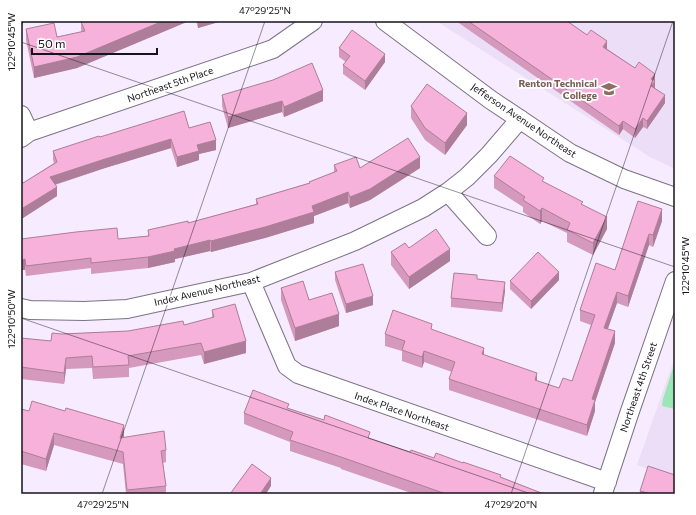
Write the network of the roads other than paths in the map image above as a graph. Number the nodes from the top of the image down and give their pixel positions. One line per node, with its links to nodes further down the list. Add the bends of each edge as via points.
1 (313, 21): 5 (street, Northeast 5th Place, via 273,49)
2 (385, 21): 4 (street, Jefferson Avenue Northeast)
3 (21, 115): 5 (street)
4 (520, 119): 6 (street, Index Avenue Northeast, via 489,155); 7 (street, Jefferson Avenue Northeast, via 570,153 624,179)
5 (25, 135)
6 (448, 192): 8 (street); 10 (street, Index Avenue Northeast, via 423,208 355,241)
7 (675, 197)
8 (487, 236)
9 (675, 281): 12 (street, Northeast 4th Street)
10 (250, 282): 11 (street, Index Avenue Northeast, via 127,309 84,311); 12 (street, Index Place Northeast, via 287,366 298,374)
11 (21, 308)
12 (605, 488)

